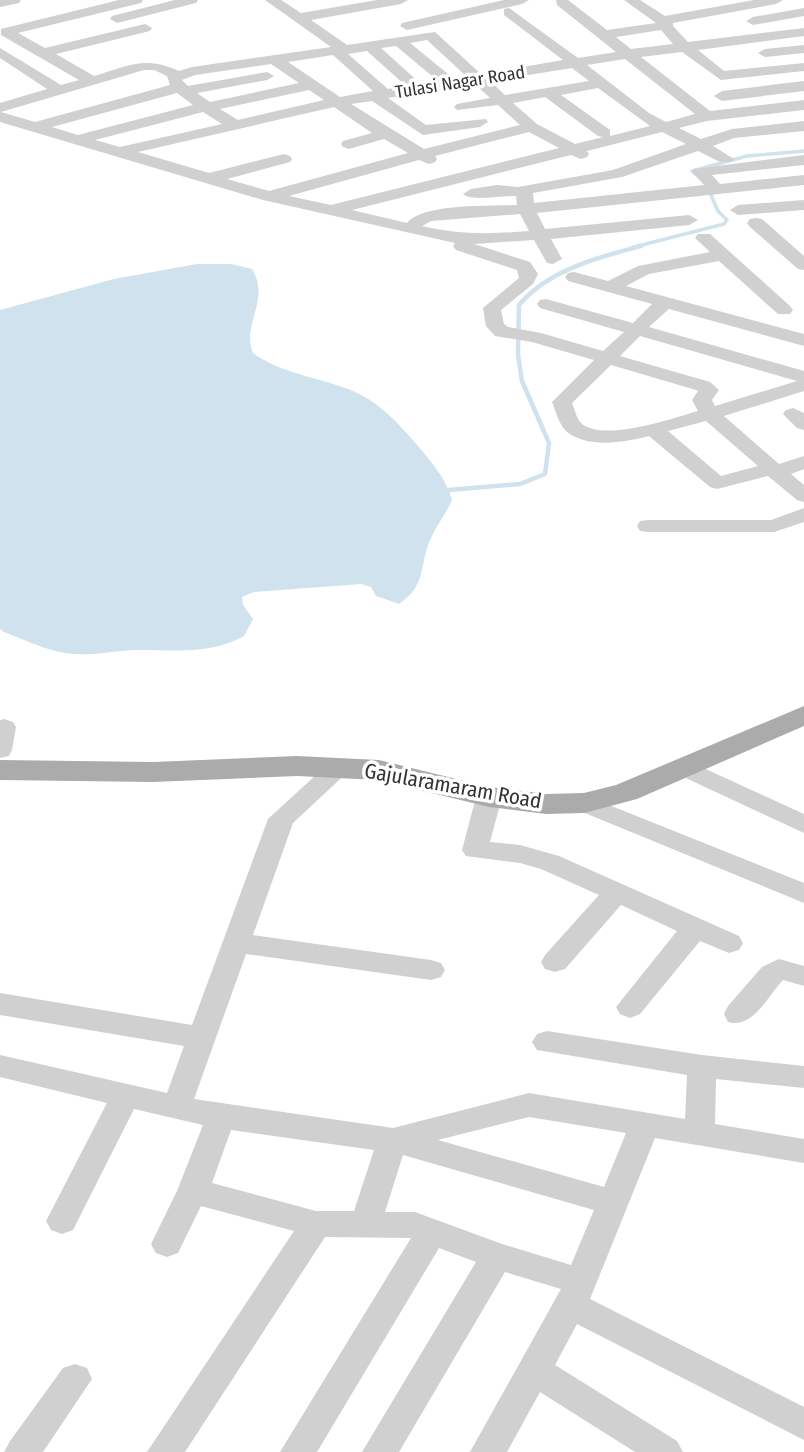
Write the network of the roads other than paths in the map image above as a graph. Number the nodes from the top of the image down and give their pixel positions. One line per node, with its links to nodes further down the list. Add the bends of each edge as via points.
1 (14, 0): 14 (street)
2 (136, 0): 22 (street)
3 (191, 0): 29 (street)
4 (272, 0): 20 (street)
5 (318, 0): 16 (street)
6 (401, 0): 12 (street)
7 (459, 0): 12 (street, via 388,16)
8 (631, 0): 23 (street)
9 (680, 0): 18 (street)
10 (776, 0): 17 (street); 18 (street)
11 (564, 2): 26 (street)
12 (369, 3): 16 (street)
13 (517, 3): 19 (street); 24 (street); 41 (street)
14 (0, 4)
15 (23, 12): 22 (street)
16 (334, 12): 20 (street); 28 (street)
17 (800, 12): 23 (street, via 728,26)
18 (705, 14): 23 (street)
19 (488, 15)
20 (298, 18): 31 (street)
21 (164, 23): 27 (street)
22 (2, 28): 29 (street)
23 (667, 28): 26 (street); 32 (street)
24 (400, 30): 28 (street); 46 (street, via 418,37 430,35); 51 (street)
25 (804, 32): 32 (street, Tulasi Nagar Road)
26 (603, 35): 36 (street)
27 (113, 36): 30 (street); 35 (street)
28 (367, 37): 31 (street); 54 (street)
29 (24, 43): 35 (street)
30 (145, 46): 42 (street); 43 (street, via 160,61)
31 (337, 46): 39 (street); 57 (street)
32 (686, 47): 36 (street, Tulasi Nagar Road); 40 (street)
33 (804, 49): 37 (street)
34 (0, 52): 55 (street)
35 (43, 53): 42 (street)
36 (628, 54): 41 (street, Tulasi Nagar Road); 67 (street)
37 (753, 55)
38 (727, 58): 40 (street)
39 (274, 59): 45 (street); 49 (street)
40 (702, 60): 44 (street, via 721,76)
41 (578, 62): 46 (street, Tulasi Nagar Road); 48 (street)
42 (64, 65): 47 (street)
43 (156, 66): 47 (street); 49 (street)
44 (804, 67)
45 (292, 71): 49 (street); 50 (street)
46 (479, 80): 51 (street, Tulasi Nagar Road); 59 (street)
47 (92, 81): 55 (street)
48 (603, 83): 56 (street); 72 (street)
49 (180, 85): 63 (street); 75 (street)
50 (312, 85): 61 (street); 63 (street)
51 (444, 85): 54 (street, Tulasi Nagar Road); 64 (street)
52 (804, 86): 58 (street)
53 (0, 88): 60 (street)
54 (418, 89): 57 (street, Tulasi Nagar Road)
55 (60, 90): 60 (street)
56 (548, 92): 59 (street); 77 (street)
57 (380, 95): 61 (street, Tulasi Nagar Road); 70 (street, via 423,130)
58 (722, 96)
59 (502, 100): 64 (street); 74 (street)
60 (22, 102): 65 (street)
61 (337, 102): 66 (street); 71 (street, Tulasi Nagar Road)
62 (804, 105): 67 (street)
63 (208, 106): 71 (street); 80 (street)
64 (462, 107): 70 (street)
65 (0, 108)
66 (357, 115): 69 (street); 78 (street)
67 (707, 116): 72 (street)
68 (0, 117): 75 (street)
69 (336, 121)
70 (480, 122): 79 (street)
71 (236, 126): 84 (street, Tulasi Nagar Road)
72 (663, 126): 82 (street); 83 (street)
73 (804, 126): 82 (street, via 732,134)
74 (531, 127): 79 (street); 83 (street)
75 (31, 128): 76 (street); 80 (street)
76 (0, 129)
77 (604, 133)
78 (385, 134): 81 (street); 85 (street)
79 (496, 136): 85 (street)
80 (74, 141): 84 (street)
81 (349, 144)
82 (700, 145): 87 (street); 89 (street)
83 (573, 150): 89 (street); 91 (street)
84 (119, 152): 90 (street)
85 (422, 155): 91 (street); 95 (street)
86 (284, 159): 90 (street)
87 (726, 159)
88 (804, 160): 93 (street, via 700,172)
89 (616, 174): 96 (street)
90 (209, 178): 95 (street)
91 (459, 178): 98 (street)
92 (804, 180): 93 (street)
93 (711, 190): 96 (street)
94 (471, 194): 96 (street, via 497,190)
95 (269, 196): 98 (street)
96 (525, 201): 102 (street, via 428,216); 103 (street)
97 (804, 205): 99 (street)
98 (332, 210): 102 (street)
99 (738, 210)
100 (689, 220): 103 (street)
101 (756, 223): 108 (street)
102 (411, 229): 104 (street)
103 (539, 234): 104 (street, via 486,240); 107 (street)
104 (446, 237): 118 (street, via 524,266 527,280 492,308 495,326 502,332)
105 (705, 238): 106 (street)
106 (723, 255): 110 (street, via 644,270); 114 (street)
107 (553, 259)
108 (804, 265)
109 (574, 277): 110 (street)
110 (609, 287): 111 (street)
111 (665, 302): 115 (street); 116 (street)
112 (546, 304): 116 (street)
113 (804, 306): 114 (street)
114 (784, 310): 115 (street)
115 (729, 320): 117 (street)
116 (636, 330): 118 (street); 119 (street)
117 (804, 340)
118 (606, 358): 121 (street, via 703,386 709,390 702,400); 122 (street, via 562,402 573,426 595,437)
119 (804, 377)
120 (804, 386): 121 (street)
121 (710, 414): 122 (street); 124 (street)
122 (652, 428): 124 (street, via 717,483)
123 (804, 462): 124 (street)
124 (773, 471): 125 (street)
125 (804, 496)
126 (804, 514): 127 (street, via 774,526)
127 (648, 526)
128 (804, 715): 131 (main road, Gajularamaram Road)
129 (0, 728): 130 (street, via 4,727)
130 (0, 750)
131 (684, 767): 135 (main road, Gajularamaram Road, via 626,792); 136 (street)
132 (340, 768): 133 (main road, Gajularamaram Road); 134 (main road, Gajularamaram Road, via 379,769); 140 (street, via 281,819)
133 (0, 770)
134 (489, 797): 135 (main road, Gajularamaram Road); 137 (street, via 475,850 550,862)
135 (584, 803): 138 (street)
136 (804, 824)
137 (615, 894): 139 (street); 142 (street)
138 (804, 894)
139 (695, 928): 141 (street); 146 (street)
140 (238, 943): 143 (street); 148 (street)
141 (729, 943)
142 (555, 962)
143 (431, 970)
144 (804, 976): 147 (street, via 779,969)
145 (0, 1004): 148 (street)
146 (630, 1007)
147 (737, 1014)
148 (202, 1038): 154 (street)
149 (547, 1042): 151 (street)
150 (0, 1066): 153 (street)
151 (702, 1066): 152 (street); 157 (street)
152 (804, 1077)
153 (126, 1096): 154 (street); 162 (street)
154 (177, 1105): 155 (street)
155 (222, 1116): 158 (street); 160 (street)
156 (645, 1125): 157 (street); 158 (street, via 529,1105); 161 (street)
157 (700, 1134): 159 (street)
158 (393, 1140): 161 (street); 164 (street)
159 (804, 1151)
160 (193, 1191): 163 (street); 166 (street)
161 (612, 1202): 168 (street)
162 (62, 1221)
163 (316, 1224): 164 (street); 173 (street)
164 (365, 1225): 165 (street, via 415,1225)
165 (432, 1231): 167 (street); 174 (street)
166 (167, 1244)
167 (497, 1256): 168 (street); 175 (street)
168 (576, 1293): 169 (street); 171 (street)
169 (535, 1371): 176 (street); 177 (street)
170 (75, 1379): 172 (street)
171 (804, 1424)
172 (22, 1452)
173 (165, 1452)
174 (298, 1452)
175 (380, 1452)
176 (488, 1452)
177 (665, 1452)

